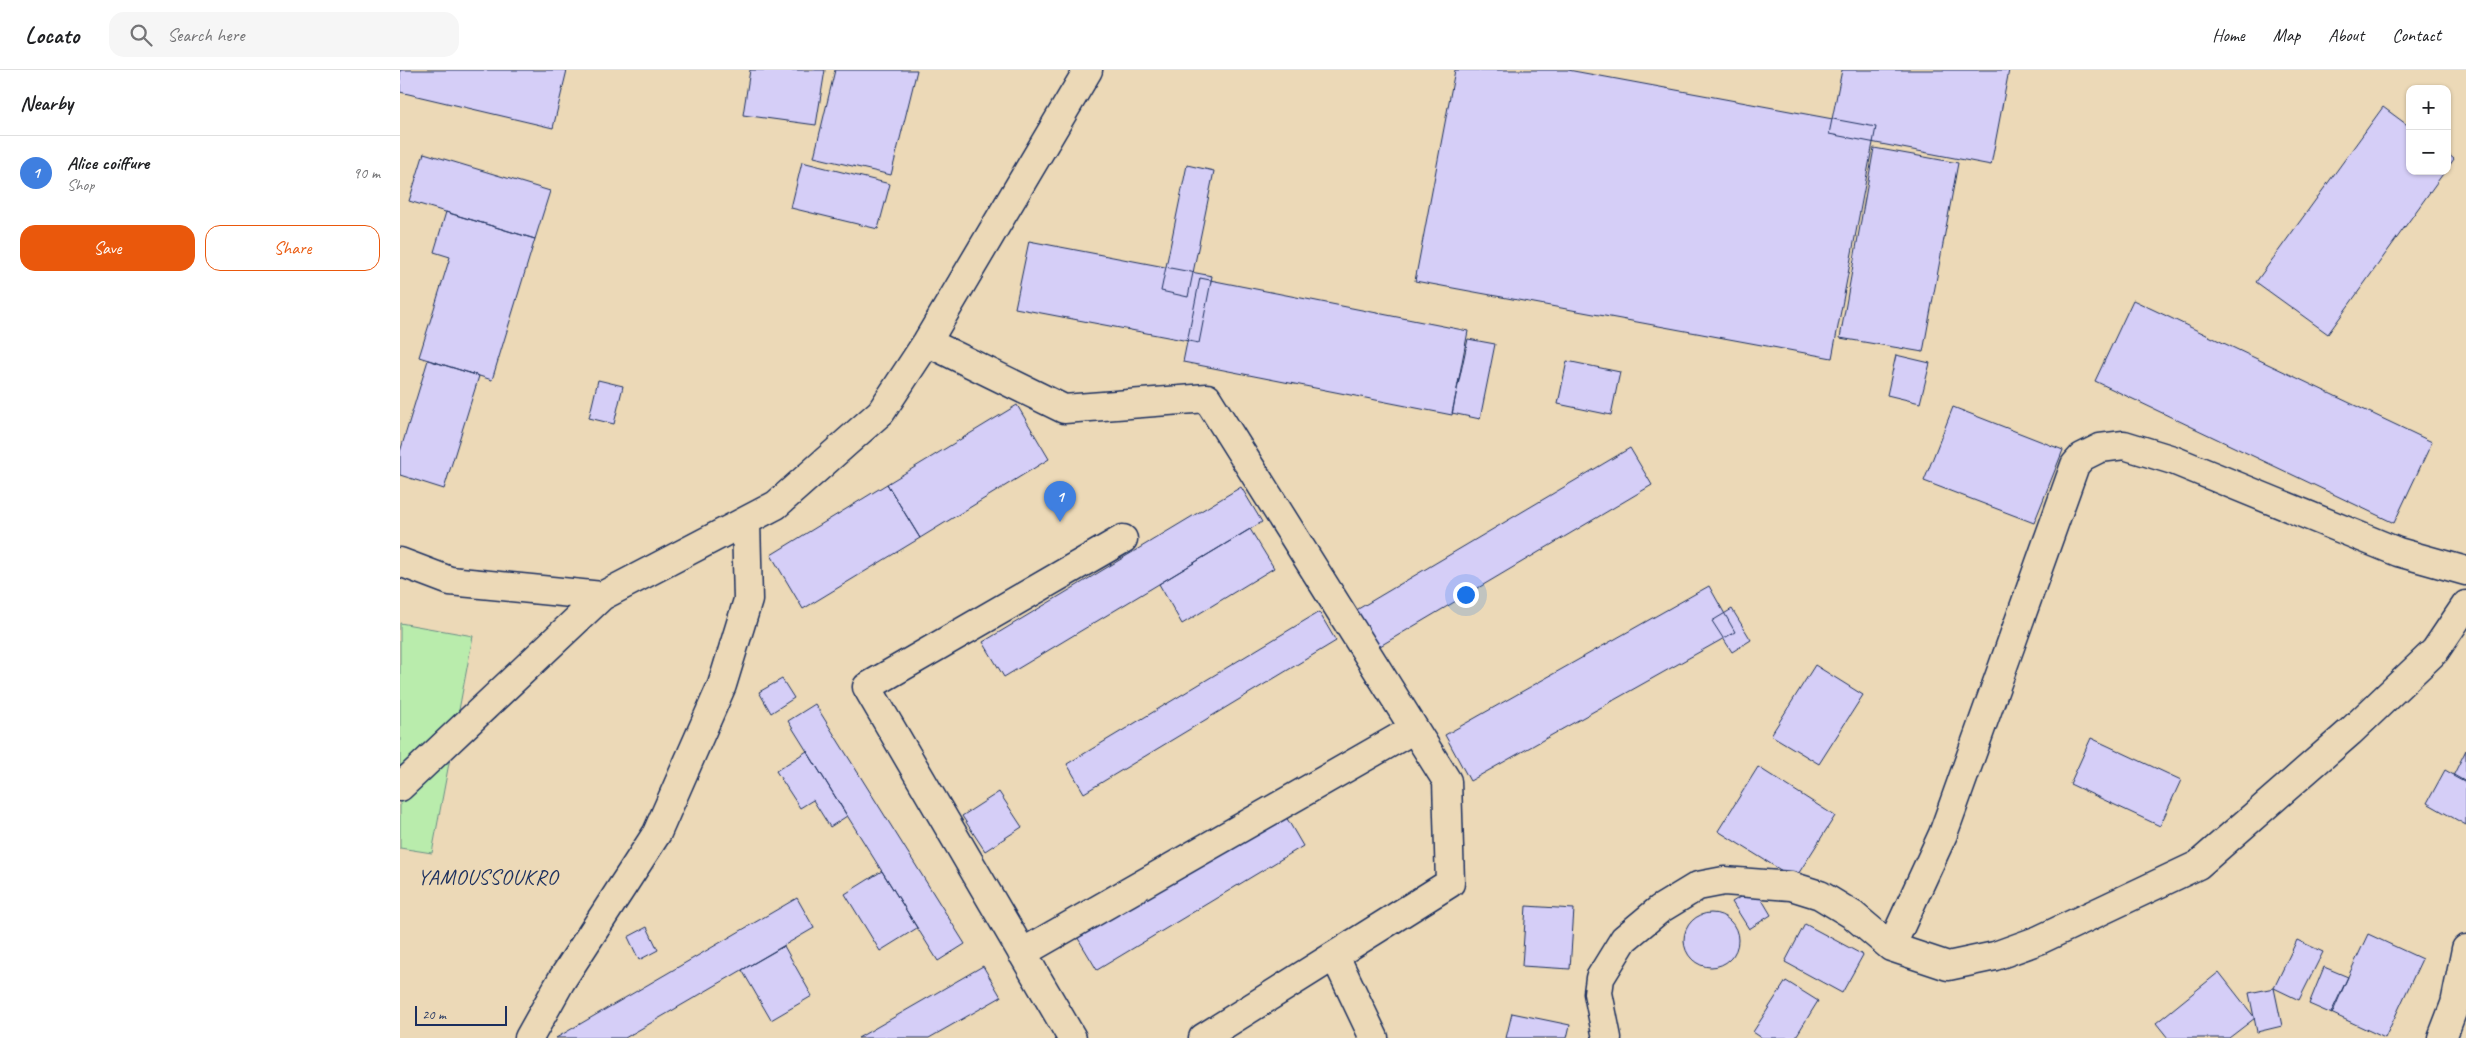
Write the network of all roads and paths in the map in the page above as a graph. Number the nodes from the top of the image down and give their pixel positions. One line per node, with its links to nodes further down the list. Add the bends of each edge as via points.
1 (1088, 70): 2 (street)
2 (927, 342): 3 (street, via 881,412 776,505); 9 (street, via 1064,410 1206,398)
3 (746, 521): 7 (street); 15 (street, via 748,600 722,685 657,833 561,981)
4 (1123, 539): 13 (street, via 867,687)
5 (400, 562): 7 (street, via 450,581)
6 (2466, 570): 11 (street, via 2398,552 2173,460 2124,445 2100,448 2082,457 2075,464 1943,834)
7 (602, 596): 10 (street)
8 (2466, 606): 11 (street, via 2435,651 2350,732 2198,865 2039,940 1994,956 1948,966)
9 (1414, 728): 13 (street); 14 (street, via 1446,781 1450,883)
10 (400, 787)
11 (1891, 947): 19 (street, via 1853,915 1820,895 1791,886 1724,881 1698,886 1660,909 1624,940 1600,978 1598,993)
12 (2466, 949): 20 (street, via 2455,1004)
13 (1022, 953): 16 (street)
14 (1335, 956): 17 (street); 18 (street)
15 (529, 1038)
16 (1072, 1038)
17 (1203, 1038)
18 (1374, 1038)
19 (1607, 1038)
20 (2442, 1038)

